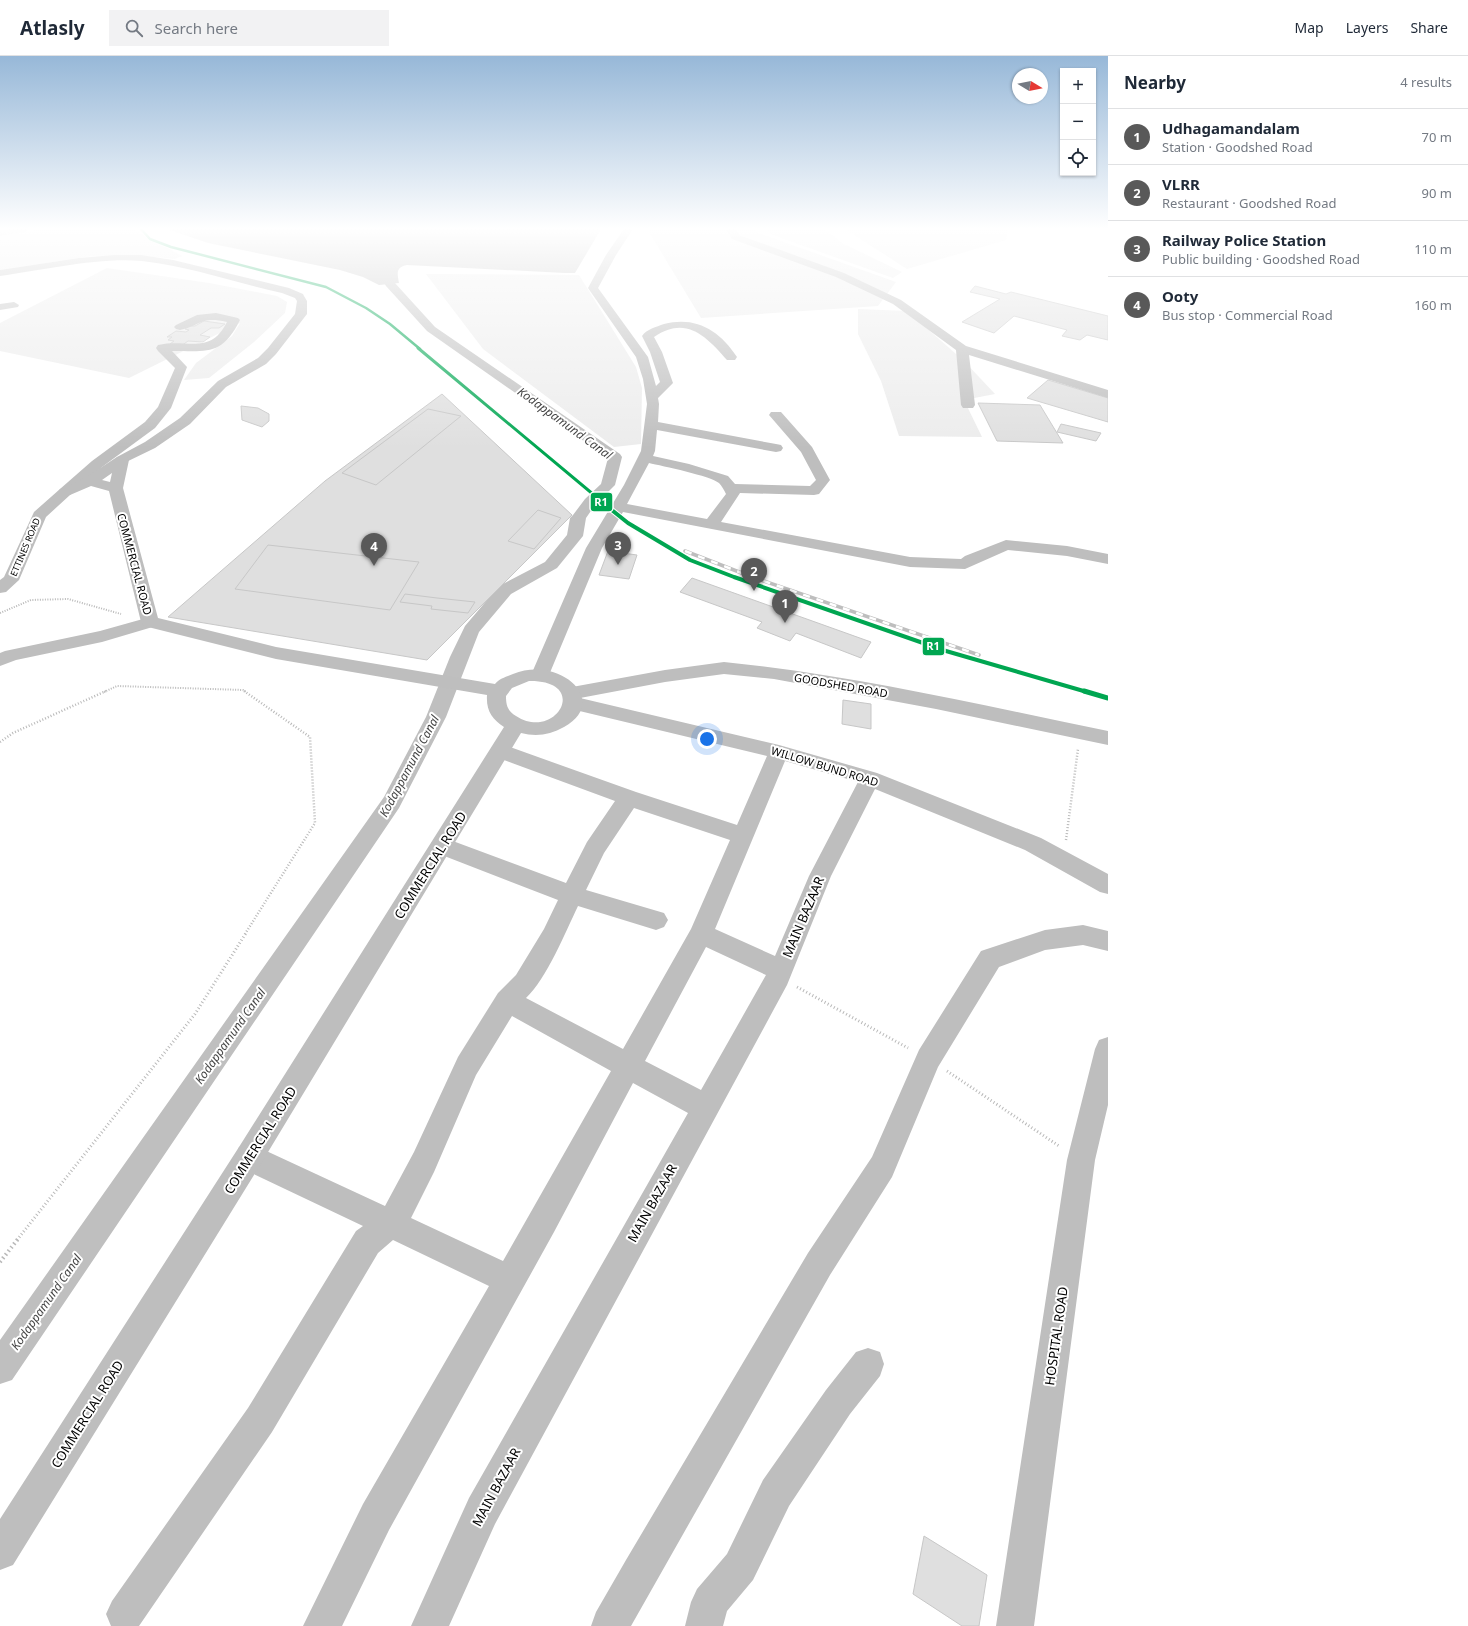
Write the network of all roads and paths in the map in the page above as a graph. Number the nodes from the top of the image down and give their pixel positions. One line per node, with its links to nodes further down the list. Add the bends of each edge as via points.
1 (302, 302): 18 (street, ETTINES ROAD, via 301,314 262,361 222,384 185,421)
2 (603, 302): 12 (street, via 642,356)
3 (897, 302): 8 (street)
4 (14, 305): 5 (street)
5 (0, 307)
6 (180, 327): 7 (street, via 201,317 216,316 234,320 227,334)
7 (210, 347): 10 (street); 10 (street, via 162,348)
8 (962, 349): 11 (street); 13 (street)
9 (731, 357): 12 (street, via 713,337 699,327 680,324 652,332 648,336 667,383)
10 (181, 366): 22 (street, via 164,408 150,425)
11 (1108, 394)
12 (652, 397): 15 (street)
13 (968, 405)
14 (776, 415): 21 (street, via 806,450 824,480 814,491)
15 (651, 425): 16 (street); 17 (street, via 648,451)
16 (776, 448)
17 (644, 458): 21 (street, via 722,479); 23 (street)
18 (122, 460): 19 (street, ETTINES ROAD); 20 (street)
19 (90, 481): 20 (street); 22 (street, ETTINES ROAD)
20 (116, 488): 28 (street, COMMERCIAL ROAD)
21 (731, 488): 24 (street, via 733,494)
22 (65, 492): 26 (street, ETTINES ROAD, via 39,515 11,580)
23 (618, 507): 24 (street); 30 (street, via 594,548)
24 (711, 525): 25 (street, via 910,562 965,564 971,559 1006,545 1067,551)
25 (1108, 559)
26 (0, 588)
27 (0, 613): 28 (path, via 31,600 68,599)
28 (150, 622): 29 (street, via 102,636 11,655); 31 (street, COMMERCIAL ROAD, via 276,653)
29 (0, 660)
30 (540, 675): 31 (street, via 515,678); 32 (street, via 559,680 566,685)
31 (498, 691): 33 (street, via 496,707 506,721)
32 (573, 698): 33 (street, via 571,711 554,725 541,728); 34 (street, GOODSHED ROAD, via 665,676 724,668 774,672); 38 (street, WILLOW BUND ROAD)
33 (515, 726): 37 (street, COMMERCIAL ROAD)
34 (1081, 732): 35 (street, GOODSHED ROAD); 43 (path)
35 (1108, 738)
36 (0, 742): 56 (path, via 13,733 117,686 243,690 310,737 315,823 195,1014)
37 (500, 751): 40 (street); 42 (street, COMMERCIAL ROAD)
38 (779, 752): 39 (street, WILLOW BUND ROAD); 41 (street)
39 (870, 778): 43 (street, WILLOW BUND ROAD, via 1033,844); 49 (street, MAIN BAZAAR, via 820,876)
40 (629, 798): 41 (street); 45 (street, via 595,848)
41 (744, 836): 47 (street)
42 (442, 846): 45 (street); 54 (street, COMMERCIAL ROAD)
43 (1063, 860): 44 (street, WILLOW BUND ROAD)
44 (1102, 877)
45 (572, 895): 46 (street); 50 (street, via 525,983)
46 (656, 920)
47 (702, 934): 49 (street); 52 (street)
48 (1108, 941): 63 (street, via 1083,935 1045,940 990,959 928,1059 882,1166 819,1264)
49 (781, 970): 53 (street, MAIN BAZAAR)
50 (507, 1001): 52 (street); 55 (street, via 467,1066 424,1162 394,1220)
51 (1108, 1049): 65 (street, HOSPITAL ROAD, via 1081,1160)
52 (630, 1065): 53 (street); 57 (street)
53 (705, 1107): 62 (street, MAIN BAZAAR, via 482,1511)
54 (250, 1156): 55 (street); 59 (street, COMMERCIAL ROAD)
55 (389, 1223): 57 (street); 60 (street, via 367,1242 260,1420)
56 (0, 1262)
57 (510, 1280): 61 (street, via 376,1516)
58 (868, 1364): 64 (street, via 838,1402 776,1493 740,1567 710,1602)
59 (0, 1552)
60 (125, 1614)
61 (322, 1626)
62 (430, 1626)
63 (610, 1626)
64 (704, 1626)
65 (1016, 1626)

